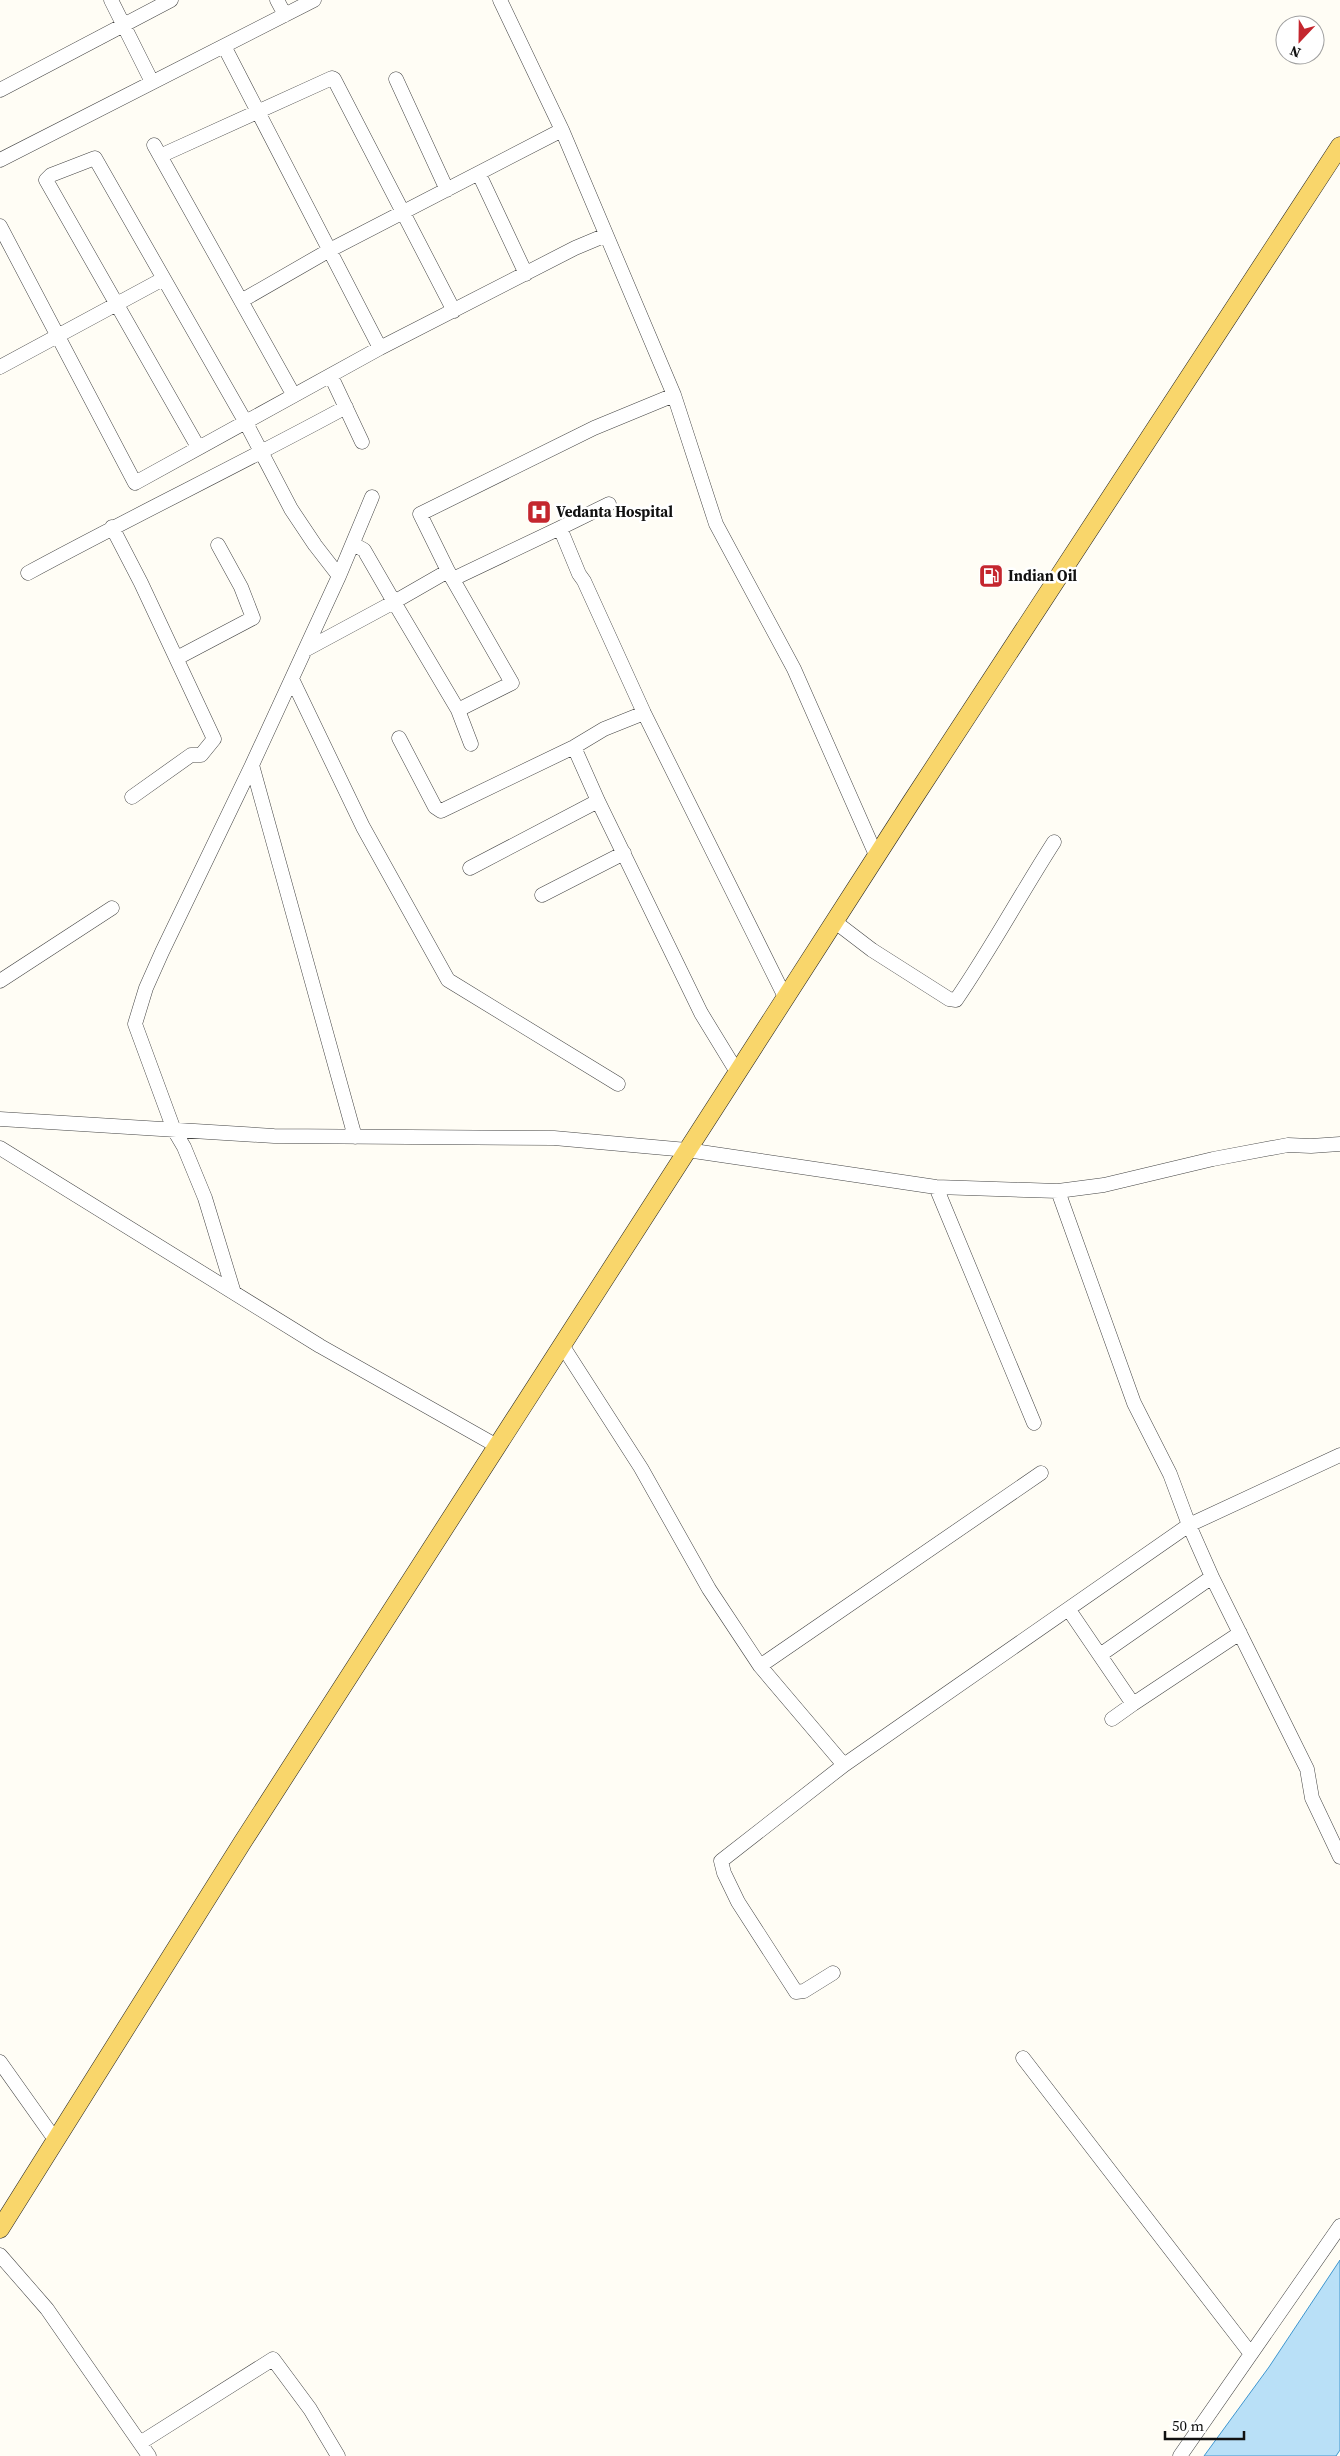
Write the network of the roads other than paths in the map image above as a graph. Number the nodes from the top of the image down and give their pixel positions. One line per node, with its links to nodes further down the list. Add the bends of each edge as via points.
1 (111, 0): 7 (street)
2 (171, 0): 7 (street)
3 (277, 0): 6 (street)
4 (314, 0): 6 (street)
5 (500, 0): 13 (street)
6 (284, 15): 8 (street)
7 (124, 26): 10 (street); 11 (street)
8 (224, 46): 10 (street); 12 (street)
9 (396, 79): 17 (street)
10 (152, 82): 15 (street)
11 (0, 90)
12 (258, 113): 18 (street, via 334,79); 21 (street); 24 (street, via 157,151)
13 (562, 130): 16 (street); 20 (street)
14 (1340, 146): 61 (main road)
15 (0, 160)
16 (479, 174): 17 (street); 22 (street)
17 (447, 190): 18 (street)
18 (403, 213): 21 (street); 26 (street)
19 (0, 226): 27 (street)
20 (606, 235): 22 (street); 32 (street)
21 (328, 251): 24 (street); 28 (street)
22 (526, 274): 26 (street)
23 (164, 279): 25 (street); 25 (street, via 95,158 51,174 46,180); 34 (street)
24 (241, 301): 31 (street)
25 (118, 303): 27 (street); 36 (street)
26 (454, 311): 28 (street)
27 (58, 336): 29 (street); 36 (street, via 135,483)
28 (380, 348): 30 (street)
29 (0, 368)
30 (331, 376): 31 (street); 33 (street)
31 (293, 394): 34 (street)
32 (674, 395): 45 (street, via 594,428 420,514); 61 (street, via 716,524 794,670)
33 (346, 407): 35 (street); 37 (street)
34 (246, 421): 36 (street); 37 (street)
35 (362, 442)
36 (198, 447)
37 (261, 453): 40 (street); 46 (street, via 315,545)
38 (372, 497): 42 (street)
39 (610, 504): 41 (street)
40 (112, 527): 44 (street); 49 (street)
41 (560, 528): 45 (street); 52 (street)
42 (353, 544): 46 (street); 47 (street, via 364,550)
43 (218, 545): 49 (street, via 241,587 253,618)
44 (28, 573)
45 (451, 575): 47 (street); 51 (street, via 512,683)
46 (340, 576): 48 (street)
47 (394, 602): 48 (street); 51 (street)
48 (305, 650): 50 (street)
49 (177, 658): 57 (street, via 214,739 201,755 191,755)
50 (292, 679): 56 (street); 69 (street, via 363,827 448,980)
51 (458, 710): 54 (street)
52 (644, 713): 55 (street, via 604,729); 67 (street)
53 (399, 738): 55 (street, via 435,807 441,811)
54 (471, 744)
55 (574, 747): 58 (street)
56 (252, 765): 71 (street, via 162,952 135,1024); 72 (street)
57 (132, 797)
58 (598, 801): 60 (street); 62 (street)
59 (1054, 842): 65 (street, via 956,1000 949,999 872,950)
60 (624, 852): 63 (street); 68 (street, via 701,1013)
61 (876, 855): 65 (main road)
62 (470, 868)
63 (542, 895)
64 (112, 908): 66 (street)
65 (834, 921): 67 (main road)
66 (0, 981)
67 (785, 997): 68 (main road)
68 (737, 1072): 75 (main road)
69 (618, 1084)
70 (0, 1119): 71 (street)
71 (174, 1130): 72 (street); 78 (street, via 204,1198)
72 (355, 1137): 75 (street, via 554,1138)
73 (1340, 1144): 77 (street, via 1288,1144 1104,1185)
74 (0, 1148): 78 (street)
75 (687, 1150): 76 (street); 79 (main road)
76 (936, 1187): 77 (street); 80 (street)
77 (1058, 1191): 84 (street, via 1134,1403 1170,1474)
78 (234, 1293): 81 (street, via 320,1346)
79 (562, 1345): 81 (main road); 89 (street, via 641,1468 709,1589)
80 (1034, 1423)
81 (497, 1446): 97 (main road, via 247,1835)
82 (1340, 1455): 84 (street)
83 (1041, 1472): 89 (street)
84 (1189, 1525): 85 (street); 86 (street)
85 (1212, 1577): 87 (street); 88 (street)
86 (1069, 1610): 88 (street); 92 (street)
87 (1240, 1633): 90 (street); 93 (street, via 1307,1769 1312,1798)
88 (1100, 1655): 90 (street)
89 (760, 1666): 92 (street)
90 (1133, 1704): 91 (street)
91 (1112, 1720)
92 (844, 1765): 94 (street, via 721,1861 738,1902 796,1992 804,1991)
93 (1340, 1857)
94 (833, 1972)
95 (1024, 2058): 101 (street)
96 (0, 2062): 97 (street)
97 (56, 2141): 99 (main road)
98 (1340, 2226): 101 (street)
99 (0, 2229)
100 (0, 2255): 102 (street, via 48,2309)
101 (1251, 2354): 105 (street)
102 (140, 2443): 103 (street); 104 (street, via 273,2359)
103 (149, 2456)
104 (338, 2456)
105 (1180, 2456)

